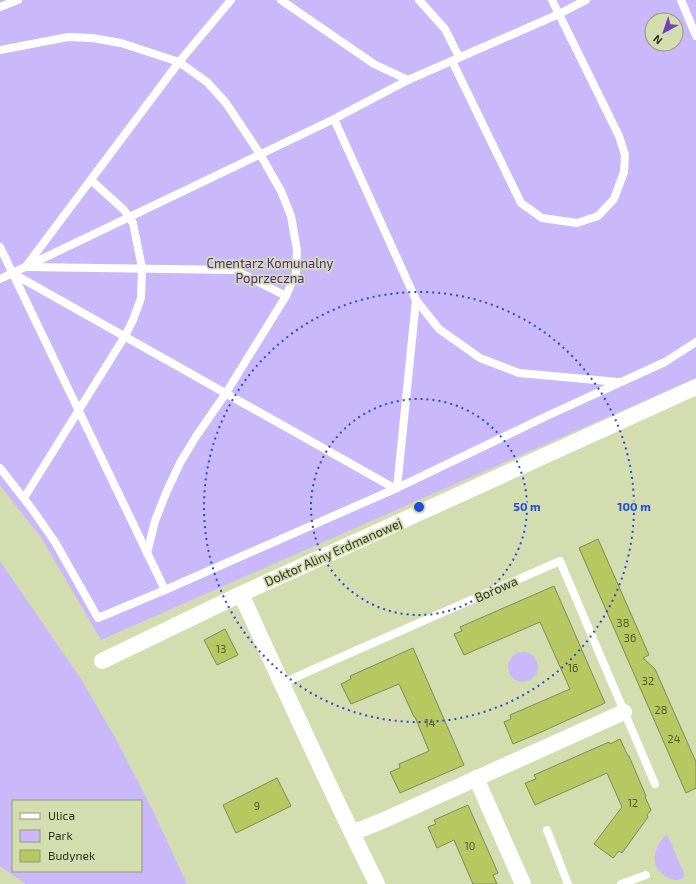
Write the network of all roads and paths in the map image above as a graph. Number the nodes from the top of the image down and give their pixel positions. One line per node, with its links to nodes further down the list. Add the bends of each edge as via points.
1 (18, 0): 8 (lane)
2 (232, 0): 13 (lane)
3 (281, 0): 14 (lane, via 374,64)
4 (419, 0): 12 (lane, via 445,29)
5 (552, 0): 9 (lane)
6 (586, 0): 9 (lane)
7 (681, 0): 10 (lane)
8 (0, 7)
9 (559, 14): 12 (lane); 12 (lane, via 619,136 625,155 624,172 614,199 598,216 577,223 542,218 521,203)
10 (696, 36)
11 (0, 50): 13 (lane, via 68,38 92,38 121,43)
12 (456, 59): 14 (lane)
13 (180, 62): 16 (lane, via 207,82 226,103); 17 (lane)
14 (408, 80): 15 (lane)
15 (334, 119): 16 (lane); 25 (lane)
16 (260, 154): 18 (lane); 24 (lane, via 281,191 291,216 297,258 296,273)
17 (91, 180): 18 (lane); 20 (lane)
18 (129, 217): 20 (lane); 21 (lane, via 133,223)
19 (0, 247): 22 (lane)
20 (25, 267): 21 (lane); 22 (lane)
21 (142, 268): 24 (lane, via 235,270); 26 (lane, via 141,298)
22 (12, 273): 23 (lane); 26 (lane); 31 (lane)
23 (0, 279)
24 (286, 296): 30 (lane)
25 (416, 300): 28 (lane, via 439,329 480,358 519,373); 33 (lane)
26 (125, 336): 30 (lane); 31 (lane)
27 (695, 345): 28 (lane)
28 (620, 382): 33 (lane)
29 (696, 387): 37 (street, Doktor Aliny Erdmanowej)
30 (226, 393): 33 (lane); 35 (lane, via 180,463 155,521)
31 (79, 411): 34 (lane); 35 (lane)
32 (0, 468): 34 (lane)
33 (396, 488): 36 (lane)
34 (24, 498): 36 (lane, via 55,542 98,618)
35 (147, 553): 36 (lane)
36 (164, 590)
37 (241, 594): 38 (street, Doktor Aliny Erdmanowej); 39 (street)
38 (102, 661)
39 (281, 684): 40 (lane, Borowa, via 560,561); 44 (street)
40 (624, 712): 41 (street); 42 (lane, Borowa)
41 (476, 778): 44 (street); 47 (street)
42 (655, 784)
43 (547, 830): 48 (lane)
44 (352, 833): 46 (street)
45 (646, 875): 49 (lane)
46 (377, 884)
47 (523, 884)
48 (568, 884)
49 (621, 884)

